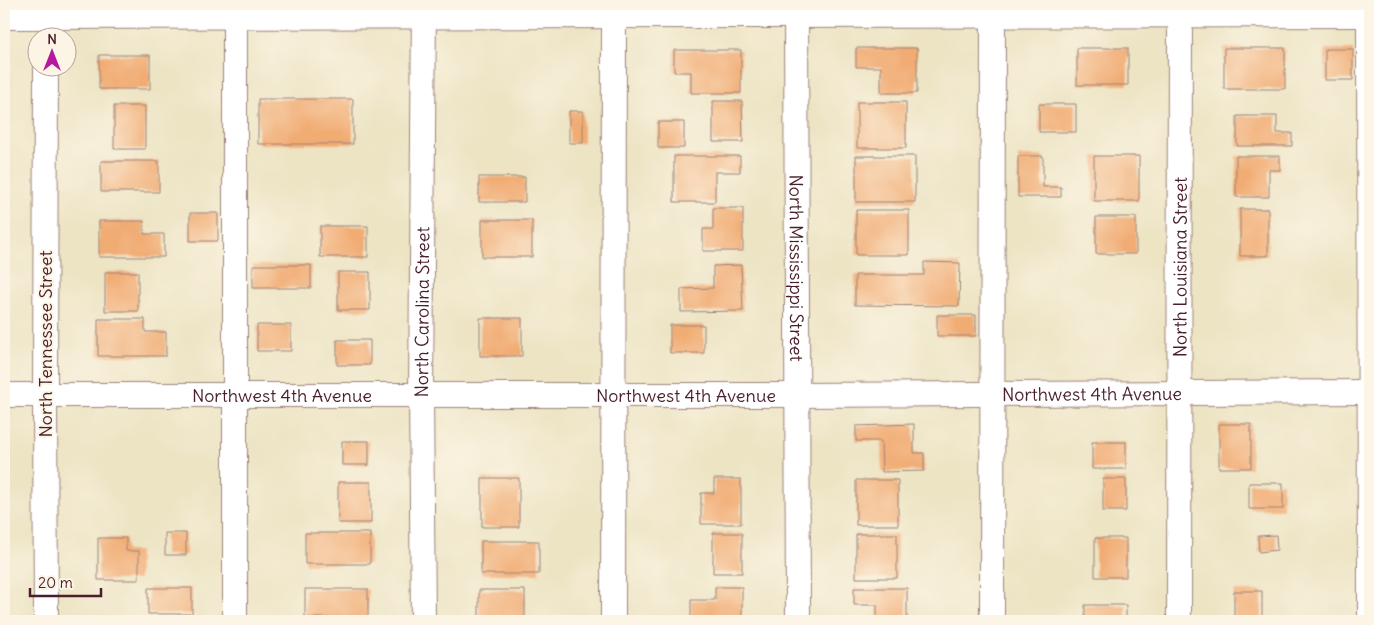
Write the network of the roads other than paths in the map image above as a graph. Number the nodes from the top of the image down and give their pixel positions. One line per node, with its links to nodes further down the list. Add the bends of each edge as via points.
1 (424, 10): 7 (street); 8 (street); 13 (street, North Carolina Street)
2 (796, 10): 5 (street); 8 (street); 19 (street, North Mississippi Street)
3 (1180, 10): 4 (street); 5 (street); 12 (street, North Louisiana Street)
4 (1370, 14): 11 (street)
5 (993, 15): 15 (street)
6 (4, 16): 9 (street)
7 (234, 16): 9 (street); 18 (street)
8 (614, 16): 14 (street)
9 (46, 19)
10 (46, 78): 17 (street, North Tennessee Street)
11 (1370, 392): 12 (street, Northwest 4th Avenue); 27 (street)
12 (1180, 393): 15 (street, Northwest 4th Avenue); 26 (street, North Louisiana Street)
13 (421, 394): 14 (street, Northwest 4th Avenue); 18 (street, Northwest 4th Avenue); 22 (street, North Carolina Street)
14 (612, 394): 19 (street, Northwest 4th Avenue); 23 (street)
15 (993, 394): 19 (street, Northwest 4th Avenue); 25 (street)
16 (4, 395): 17 (street, Northwest 4th Avenue)
17 (44, 395): 18 (street, Northwest 4th Avenue); 20 (street, North Tennessee Street)
18 (234, 395): 21 (street)
19 (797, 395): 24 (street, North Mississippi Street)
20 (46, 621)
21 (234, 621)
22 (423, 621)
23 (613, 621)
24 (798, 621)
25 (992, 621)
26 (1180, 621)
27 (1370, 621)

